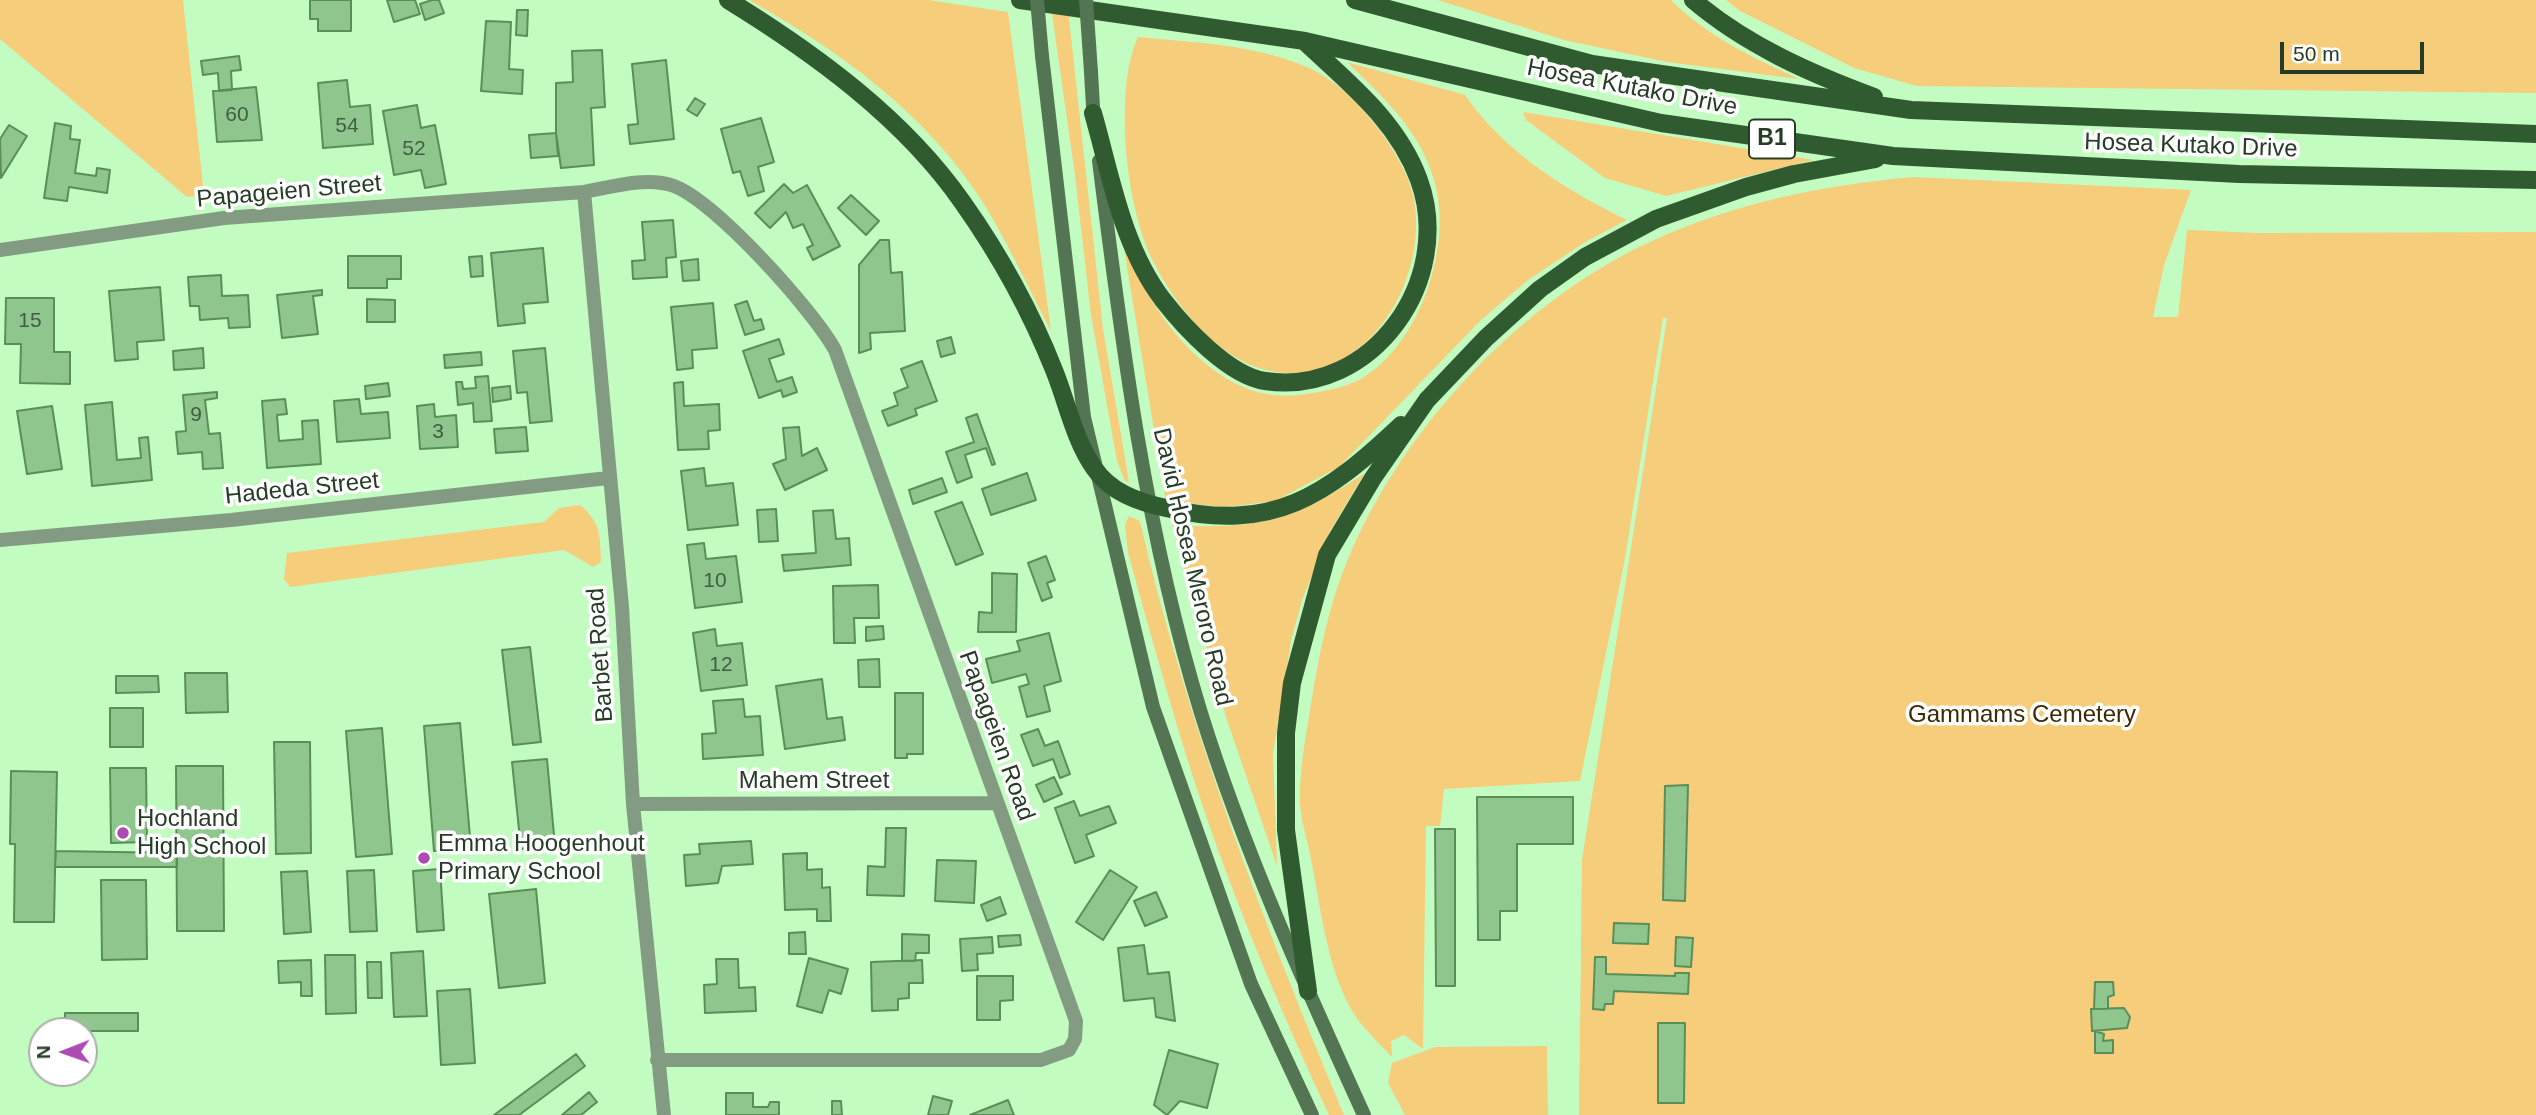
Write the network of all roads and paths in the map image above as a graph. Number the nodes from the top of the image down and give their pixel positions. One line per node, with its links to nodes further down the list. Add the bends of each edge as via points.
1 (728, 0): 16 (main road, via 785,35 844,80 930,162 962,202 1029,313)
2 (1020, 0): 7 (main road, Hosea Kutako Drive / B1)
3 (1037, 0): 16 (main road, bridge, via 1082,403)
4 (1086, 0): 9 (main road, David Hosea Meroro Road, bridge)
5 (1355, 0): 8 (main road, Hosea Kutako Drive / B1, via 1592,64)
6 (1693, 0): 8 (main road, via 1738,34 1799,68)
7 (1305, 41): 9 (main road, via 1395,132 1420,182 1427,223 1424,258 1402,320 1381,344 1358,360 1313,379 1263,381 1240,372 1194,336 1162,299 1126,233); 11 (main road, Hosea Kutako Drive / B1, via 1661,123)
8 (1911, 110): 10 (main road, Hosea Kutako Drive / B1)
9 (1093, 113): 18 (main road, David Hosea Meroro Road, via 1132,409)
10 (2536, 134)
11 (1893, 156): 12 (main road, Hosea Kutako Drive / B1, via 2239,174); 15 (main road, via 1794,174 1656,219 1585,257 1539,289)
12 (2536, 180)
13 (584, 192): 14 (street, Papageien Street, via 223,218); 17 (street, Barbet Road); 20 (street, Papageien Road, via 634,183 673,186 709,207 822,326 835,350)
14 (0, 250)
15 (1427, 400): 18 (main road, via 1353,471 1280,510 1243,517 1205,516); 22 (main road, via 1327,555 1292,683 1284,796 1290,877)
16 (1094, 468): 18 (main road, via 1116,490); 25 (main road, via 1153,707 1174,771 1251,984)
17 (608, 478): 19 (street, Hadeda Street, via 231,520); 21 (street, Barbet Road, via 622,607)
18 (1151, 505): 22 (main road, David Hosea Meroro Road, via 1171,604 1201,713 1247,846)
19 (0, 540)
20 (996, 803): 21 (street, Mahem Street); 23 (street, Papageien Road, via 1076,1021 1069,1050 1041,1060)
21 (633, 804): 23 (street, Barbet Road)
22 (1308, 991): 26 (main road, David Hosea Meroro Road)
23 (657, 1060): 24 (street, Barbet Road)
24 (664, 1115)
25 (1312, 1115)
26 (1364, 1115)

